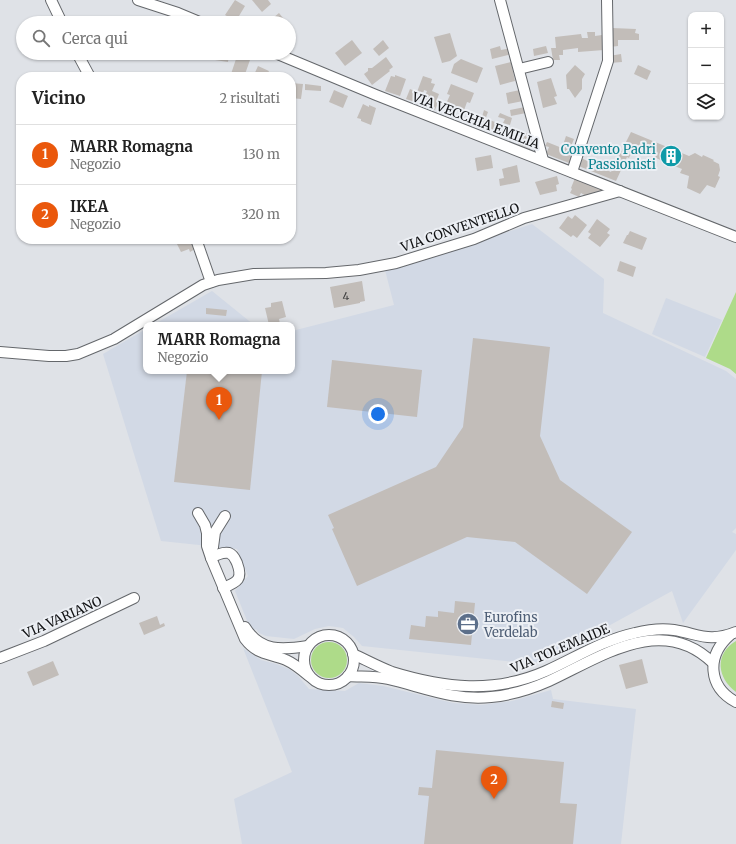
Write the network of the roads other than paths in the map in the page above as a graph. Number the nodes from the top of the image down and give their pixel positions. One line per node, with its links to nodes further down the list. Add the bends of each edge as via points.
1 (51, 0): 5 (street)
2 (138, 0): 6 (street)
3 (500, 0): 10 (street)
4 (607, 0): 13 (street, via 608,61)
5 (59, 16)
6 (185, 16)
7 (81, 60): 11 (street)
8 (292, 60): 12 (street, VIA VECCHIA EMILIA)
9 (548, 62): 10 (street)
10 (519, 69): 12 (street)
11 (87, 72)
12 (543, 160): 13 (street, VIA VECCHIA EMILIA)
13 (572, 172): 14 (street, VIA VECCHIA EMILIA)
14 (620, 191): 15 (street, VIA VECCHIA EMILIA); 17 (street, VIA CONVENTELLO, via 524,218 474,239 396,263 326,273 254,274)
15 (736, 237)
16 (198, 244): 17 (street)
17 (211, 282): 18 (street, VIA CONVENTELLO, via 114,339 78,354 49,356)
18 (0, 352)
19 (198, 513): 21 (street, via 207,533 207,546)
20 (225, 516): 21 (street, via 215,532)
21 (213, 557): 22 (street); 22 (street, via 221,553 230,553 234,556 240,577)
22 (225, 587): 25 (street, via 242,624 250,636 259,643 274,647); 29 (street, via 245,640 250,646 260,653 288,661)
23 (134, 598): 27 (street, VIA VARIANO, via 44,641)
24 (734, 633): 26 (street, VIA TOLEMAIDE, via 716,638 674,630 635,633 602,644 529,678 486,687 463,687 435,682 391,671); 28 (street, VIA TOLEMAIDE, via 722,642)
25 (308, 646): 26 (street, VIA TOLEMAIDE, via 321,636 333,636 345,640); 29 (street, via 304,661)
26 (353, 654): 30 (street, via 354,662)
27 (0, 658)
28 (713, 663): 30 (street, VIA TOLEMAIDE, via 704,654 685,644 661,640 637,642 618,648 531,688 491,697 466,698 386,679); 31 (street, via 718,686 725,695)
29 (309, 676): 30 (street, via 329,685)
30 (348, 676)
31 (736, 702)

